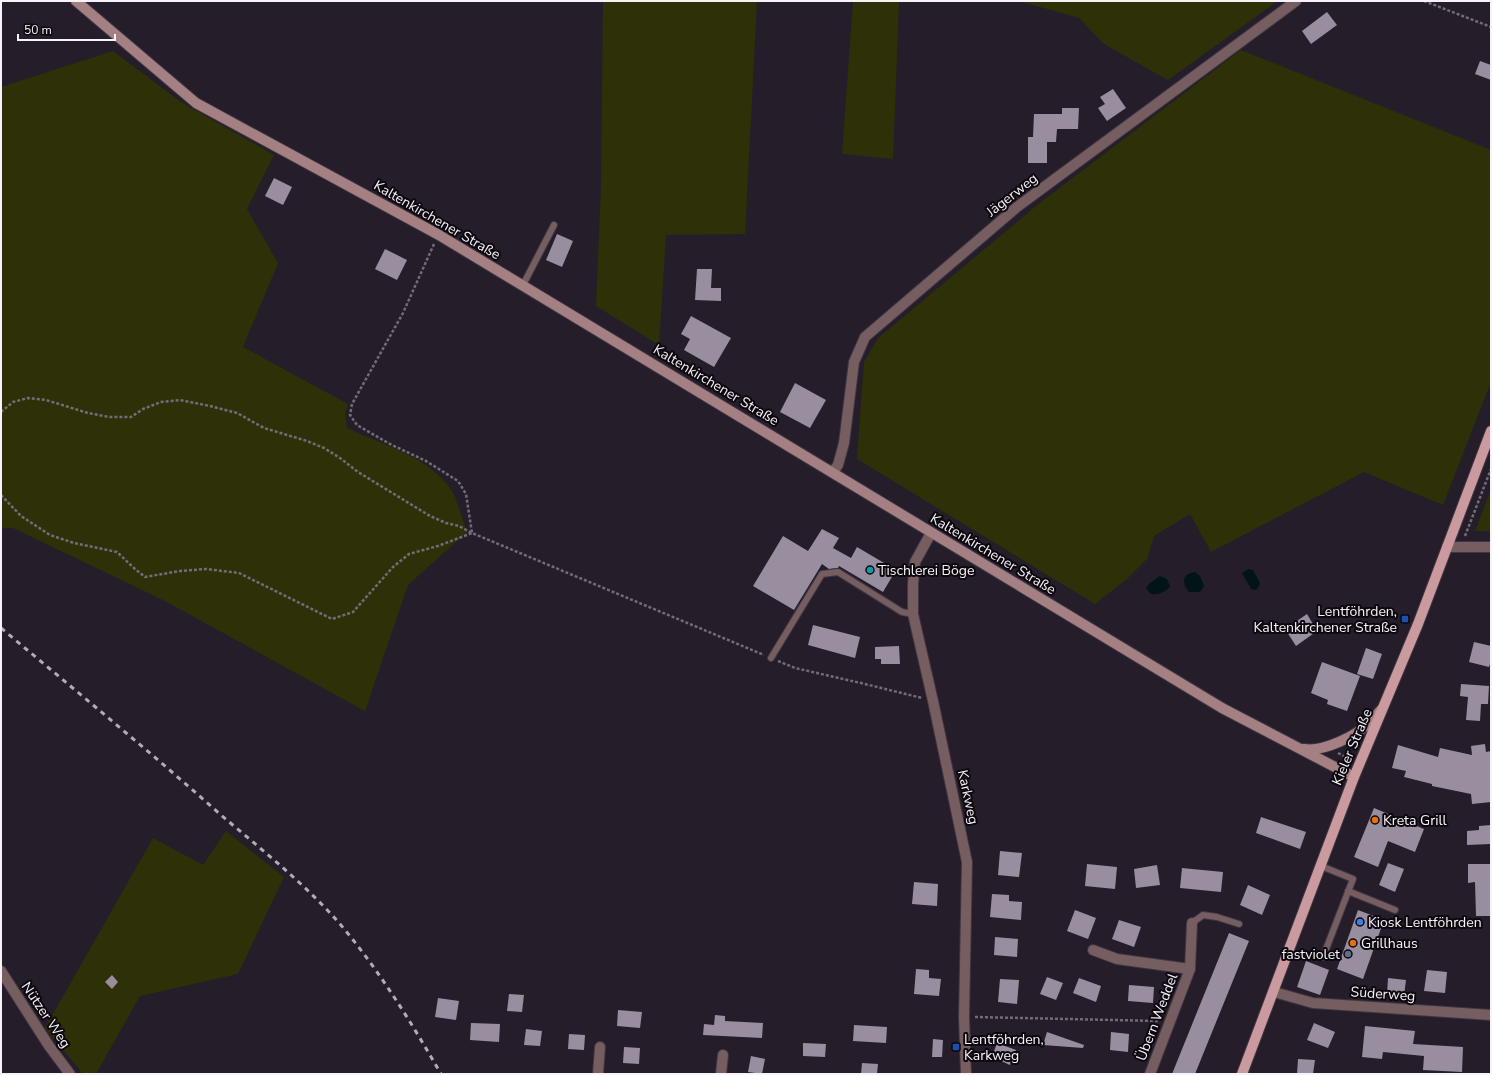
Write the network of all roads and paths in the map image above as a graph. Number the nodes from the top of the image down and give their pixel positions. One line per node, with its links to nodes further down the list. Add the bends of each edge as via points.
1 (76, 1): 6 (main road, Kaltenkirchener Straße, via 196,103)
2 (1296, 1): 11 (street, Jägerweg, via 1017,207 866,337 854,362 844,443 838,465)
3 (1424, 1): 4 (path)
4 (1491, 27)
5 (554, 225): 7 (lane)
6 (439, 235): 7 (main road, Kaltenkirchener Straße); 14 (path, via 402,313 352,404 350,415 357,425 458,481 466,494)
7 (523, 285): 11 (main road, Kaltenkirchener Straße)
8 (1, 412): 14 (path, via 13,402 28,398 46,400 110,417 131,417 161,402 180,400 210,406 237,413 264,428 324,448 430,516 459,526)
9 (1491, 431): 15 (main road, Kieler Straße)
10 (1491, 469): 17 (path)
11 (833, 472): 13 (main road, Kaltenkirchener Straße)
12 (1, 495): 14 (path, via 21,516 50,535 117,552 145,577 206,569 239,573 332,619 353,612 393,567 410,554)
13 (930, 533): 18 (street, Karkweg, via 915,562); 23 (main road, Kaltenkirchener Straße, via 1222,708)
14 (472, 534): 19 (path)
15 (1448, 547): 17 (street); 21 (main road, Kieler Straße)
16 (1491, 547): 17 (street)
17 (1461, 548)
18 (913, 614): 19 (lane, via 902,612 838,572 822,574); 20 (street, Karkweg)
19 (771, 658): 20 (path, via 795,668)
20 (933, 701): 37 (street, Karkweg, via 967,862)
21 (1384, 706): 22 (main road, via 1370,723); 24 (main road, Kieler Straße)
22 (1335, 744): 23 (main road, via 1312,750); 24 (path, via 1338,755)
23 (1300, 749): 25 (main road, Kaltenkirchener Straße)
24 (1360, 763): 25 (main road, Kieler Straße)
25 (1354, 777): 26 (main road, Kieler Straße)
26 (1321, 866): 27 (lane, via 1353,879); 35 (main road, Kieler Straße)
27 (1348, 891): 28 (lane); 32 (lane)
28 (1395, 910)
29 (1192, 923): 30 (lane, via 1203,915); 33 (street, Übern Weddel)
30 (1239, 924)
31 (1093, 950): 33 (street, Übern Weddel, via 1117,959)
32 (1323, 957)
33 (1190, 969): 38 (street, Übern Weddel)
34 (1, 971): 41 (street, Nützer Weg)
35 (1274, 992): 36 (street, Süderweg, via 1313,1002); 46 (main road, Kieler Straße)
36 (1491, 1015)
37 (964, 1017): 38 (path); 44 (street, Karkweg)
38 (1171, 1021): 45 (street, Übern Weddel)
39 (600, 1047): 42 (street)
40 (723, 1055): 43 (street)
41 (70, 1074)
42 (598, 1074)
43 (721, 1074)
44 (966, 1074)
45 (1150, 1074)
46 (1242, 1074)

